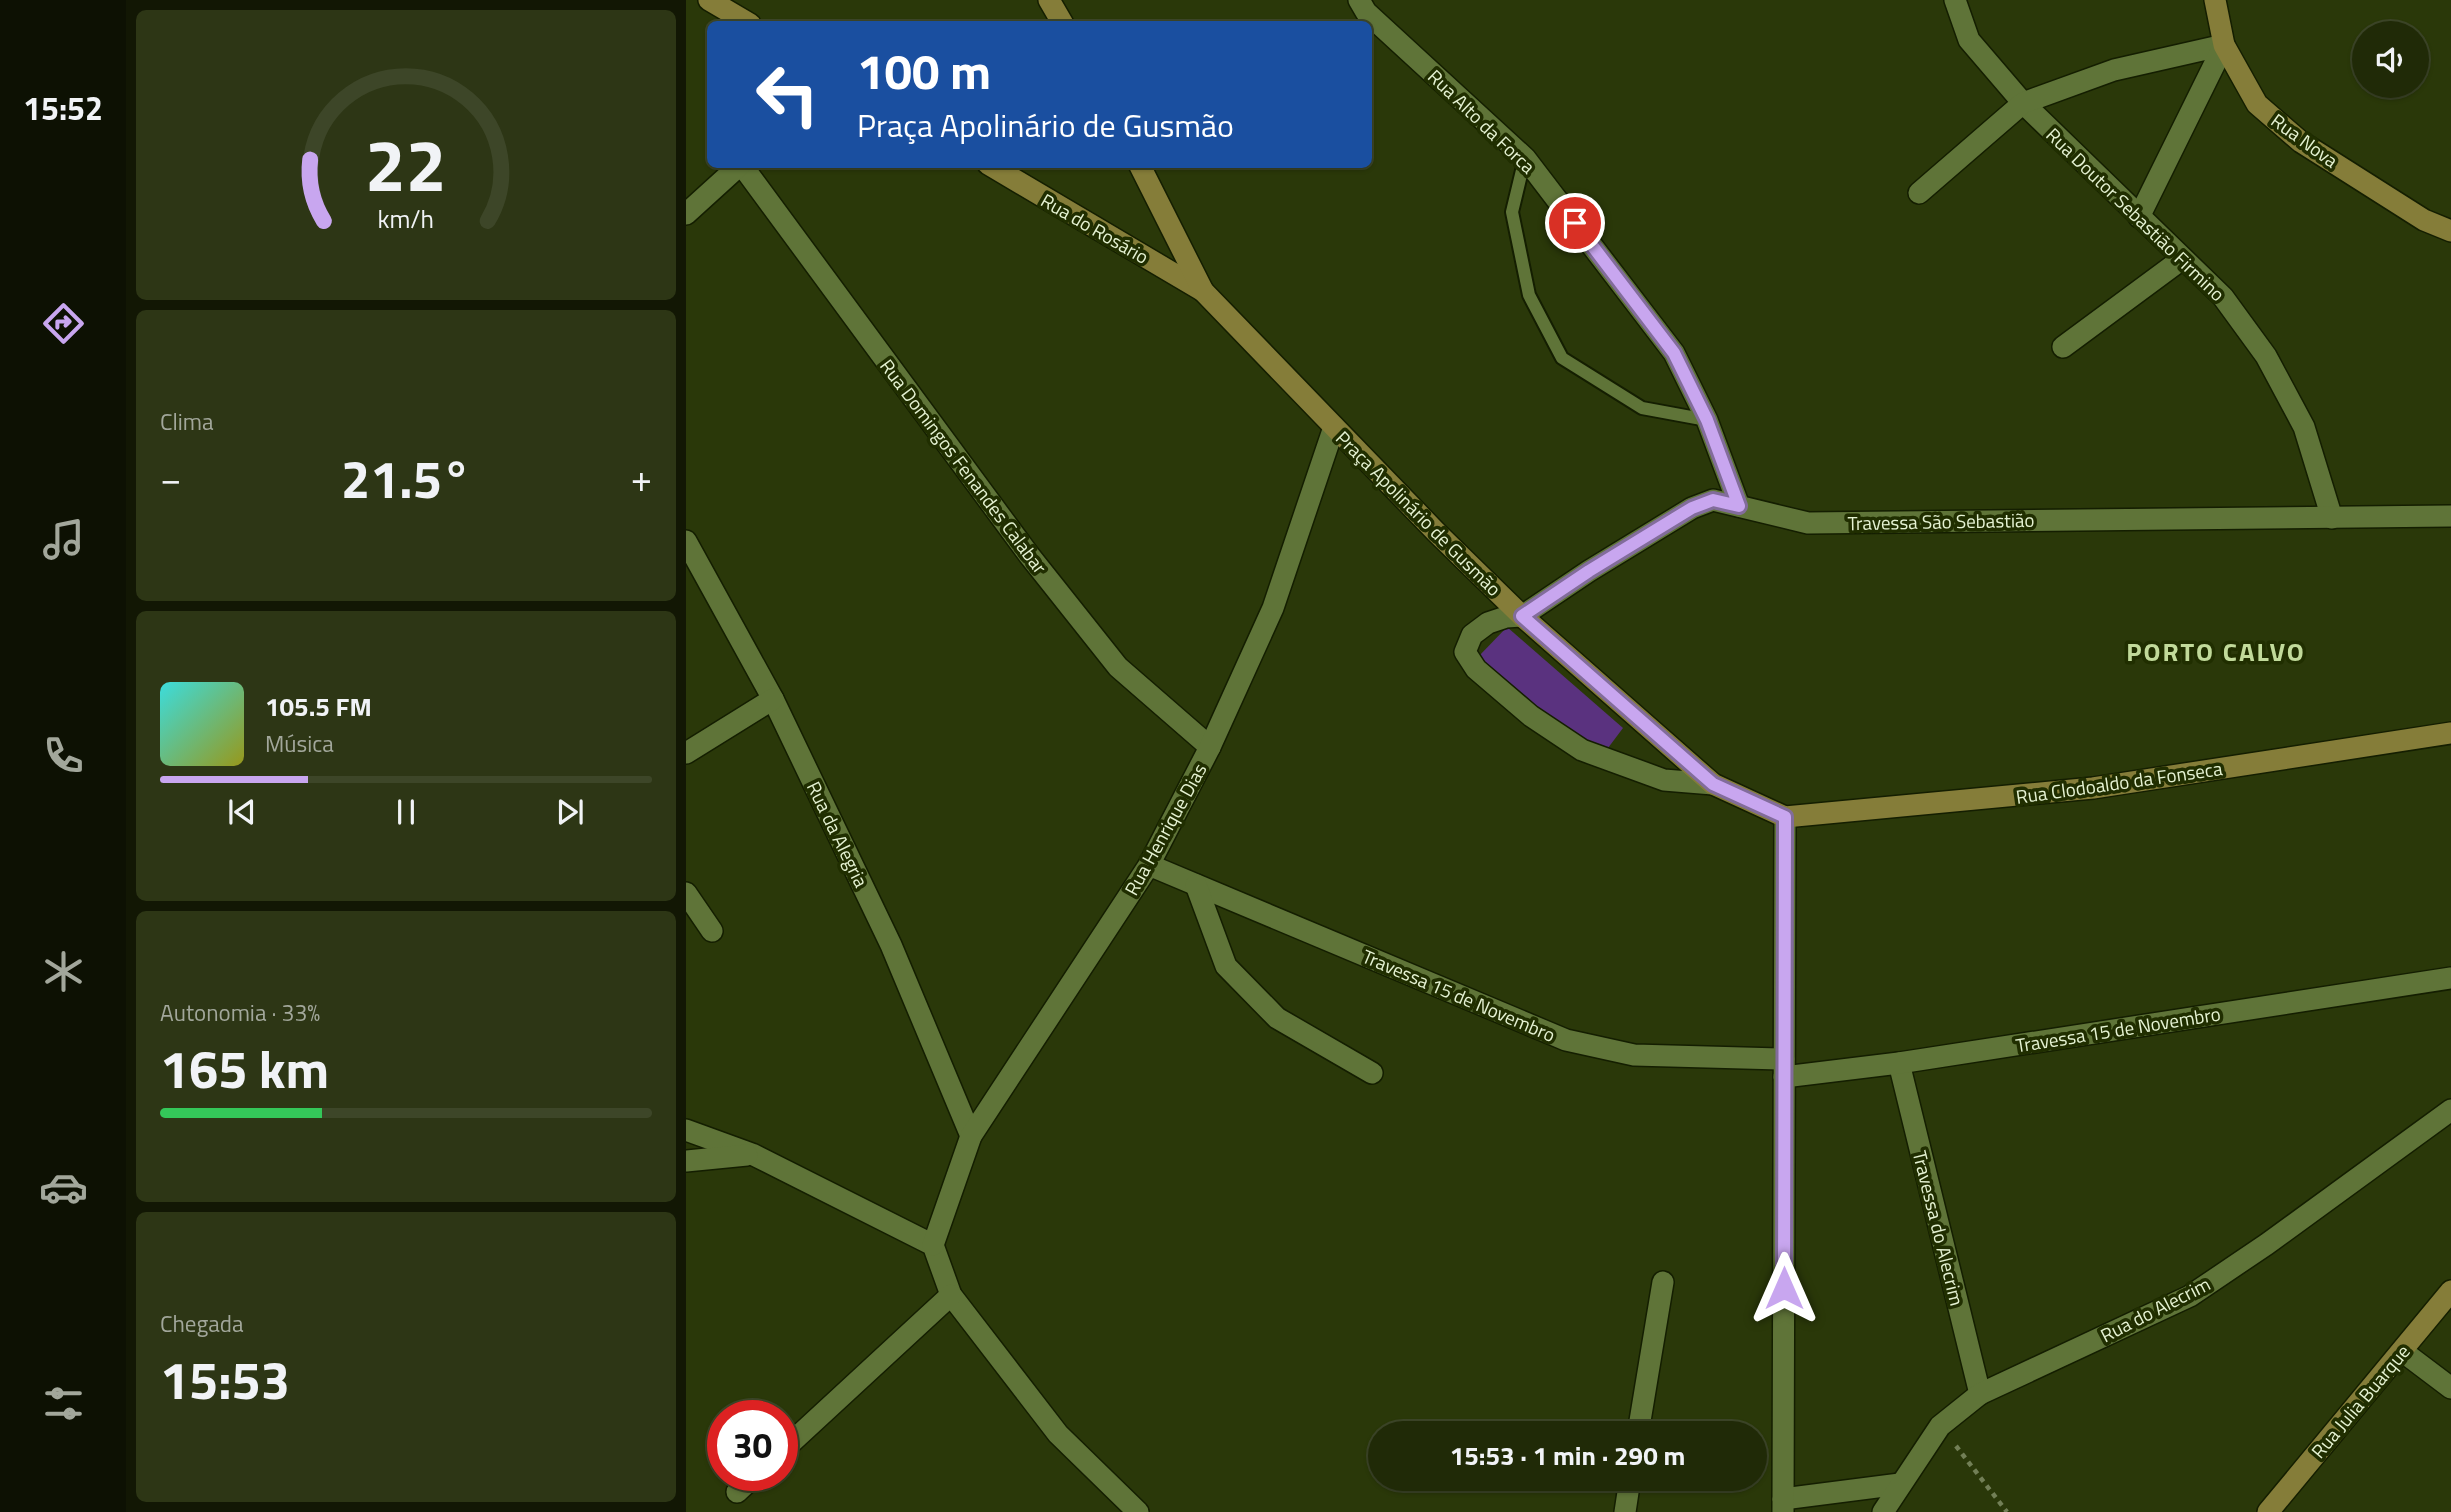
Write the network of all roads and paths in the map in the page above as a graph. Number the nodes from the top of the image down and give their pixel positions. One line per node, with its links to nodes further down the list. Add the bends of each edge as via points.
1 (709, 0): 6 (street)
2 (1049, 0): 7 (street)
3 (1359, 0): 10 (street, Rua Alto da Forca, via 1366,12)
4 (1955, 0): 9 (street, Rua Doutor Sebastião Firmino, via 1969,40)
5 (2215, 0): 8 (street, Rua Nova)
6 (745, 21)
7 (1061, 21)
8 (2224, 45): 9 (street, via 2114,70); 17 (street); 18 (street, Rua Nova, via 2257,104 2301,142 2424,220)
9 (2023, 103): 15 (street); 17 (street, Rua Doutor Sebastião Firmino)
10 (1525, 159): 22 (street, Rua Alto da Forca, via 1674,353); 22 (lane, via 1512,212 1529,295 1562,358 1642,408)
11 (737, 168): 16 (street)
12 (744, 168): 31 (street, Rua Domingos Fenandes Calabar, via 1028,555 1118,667)
13 (995, 168): 20 (street, Rua do Rosário)
14 (1141, 168): 20 (street)
15 (1919, 193)
16 (686, 214)
17 (2140, 217): 19 (street, Rua Doutor Sebastião Firmino)
18 (2451, 231)
19 (2182, 259): 21 (street); 26 (street, Rua Doutor Sebastião Firmino, via 2223,297 2266,356 2304,427)
20 (1203, 291): 23 (street, Praça Apolinário de Gusmão)
21 (2063, 347)
22 (1707, 420): 24 (street, Rua Alto da Forca)
23 (1334, 427): 28 (street, Praça Apolinário de Gusmão); 31 (street, Rua Henrique Dias, via 1273,608)
24 (1739, 506): 26 (street, Travessa São Sebastião, via 1808,523); 28 (street, Travessa São Sebastião, via 1713,500 1692,508)
25 (2451, 516): 26 (street, Travessa São Sebastião)
26 (2332, 518)
27 (686, 541): 29 (street, Rua da Alegria)
28 (1522, 616): 33 (street, Praça Apolinário de Gusmão); 33 (street, Travessa São Sebastião, via 1488,623 1472,635 1465,652 1476,669 1531,716 1582,750 1664,780)
29 (774, 699): 32 (street); 45 (street, Rua da Alegria, via 891,945)
30 (2451, 733): 34 (street, Rua Clodoaldo da Fonseca, via 2093,788)
31 (1209, 747): 35 (street, Rua Henrique Dias)
32 (686, 753)
33 (1713, 784): 34 (street, Praça Apolinário de Gusmão)
34 (1785, 817): 41 (street)
35 (1149, 865): 36 (street, Travessa 15 de Novembro); 45 (street, Rua Henrique Dias)
36 (1196, 885): 41 (street, Travessa 15 de Novembro, via 1566,1040 1634,1055); 42 (street, via 1227,966 1278,1018)
37 (686, 893): 38 (street)
38 (712, 932)
39 (2451, 978): 40 (street, Travessa 15 de Novembro)
40 (1899, 1063): 41 (street, Travessa 15 de Novembro); 54 (street, Travessa do Alecrim)
41 (1784, 1068): 60 (street)
42 (1372, 1073)
43 (2451, 1110): 54 (street, Rua do Alecrim, via 2190,1296)
44 (686, 1130): 46 (street)
45 (971, 1136): 48 (street, Rua Henrique Dias)
46 (752, 1154): 47 (street); 48 (street)
47 (686, 1161)
48 (933, 1245): 51 (street)
49 (1663, 1282): 55 (street)
50 (2451, 1291): 52 (street, Rua Julia Buarque)
51 (951, 1296): 57 (street); 61 (street, via 1058,1434)
52 (2402, 1351): 53 (street); 65 (street, Rua Julia Buarque)
53 (2451, 1388)
54 (1980, 1394): 56 (street, Rua do Alecrim)
55 (1640, 1421)
56 (1940, 1426): 58 (street, Rua do Alecrim); 64 (path)
57 (798, 1436)
58 (1900, 1484): 60 (street); 63 (street, Rua do Alecrim)
59 (1628, 1491): 62 (street)
60 (1783, 1506)
61 (1138, 1512)
62 (1625, 1512)
63 (1883, 1512)
64 (2007, 1512)
65 (2268, 1512)

